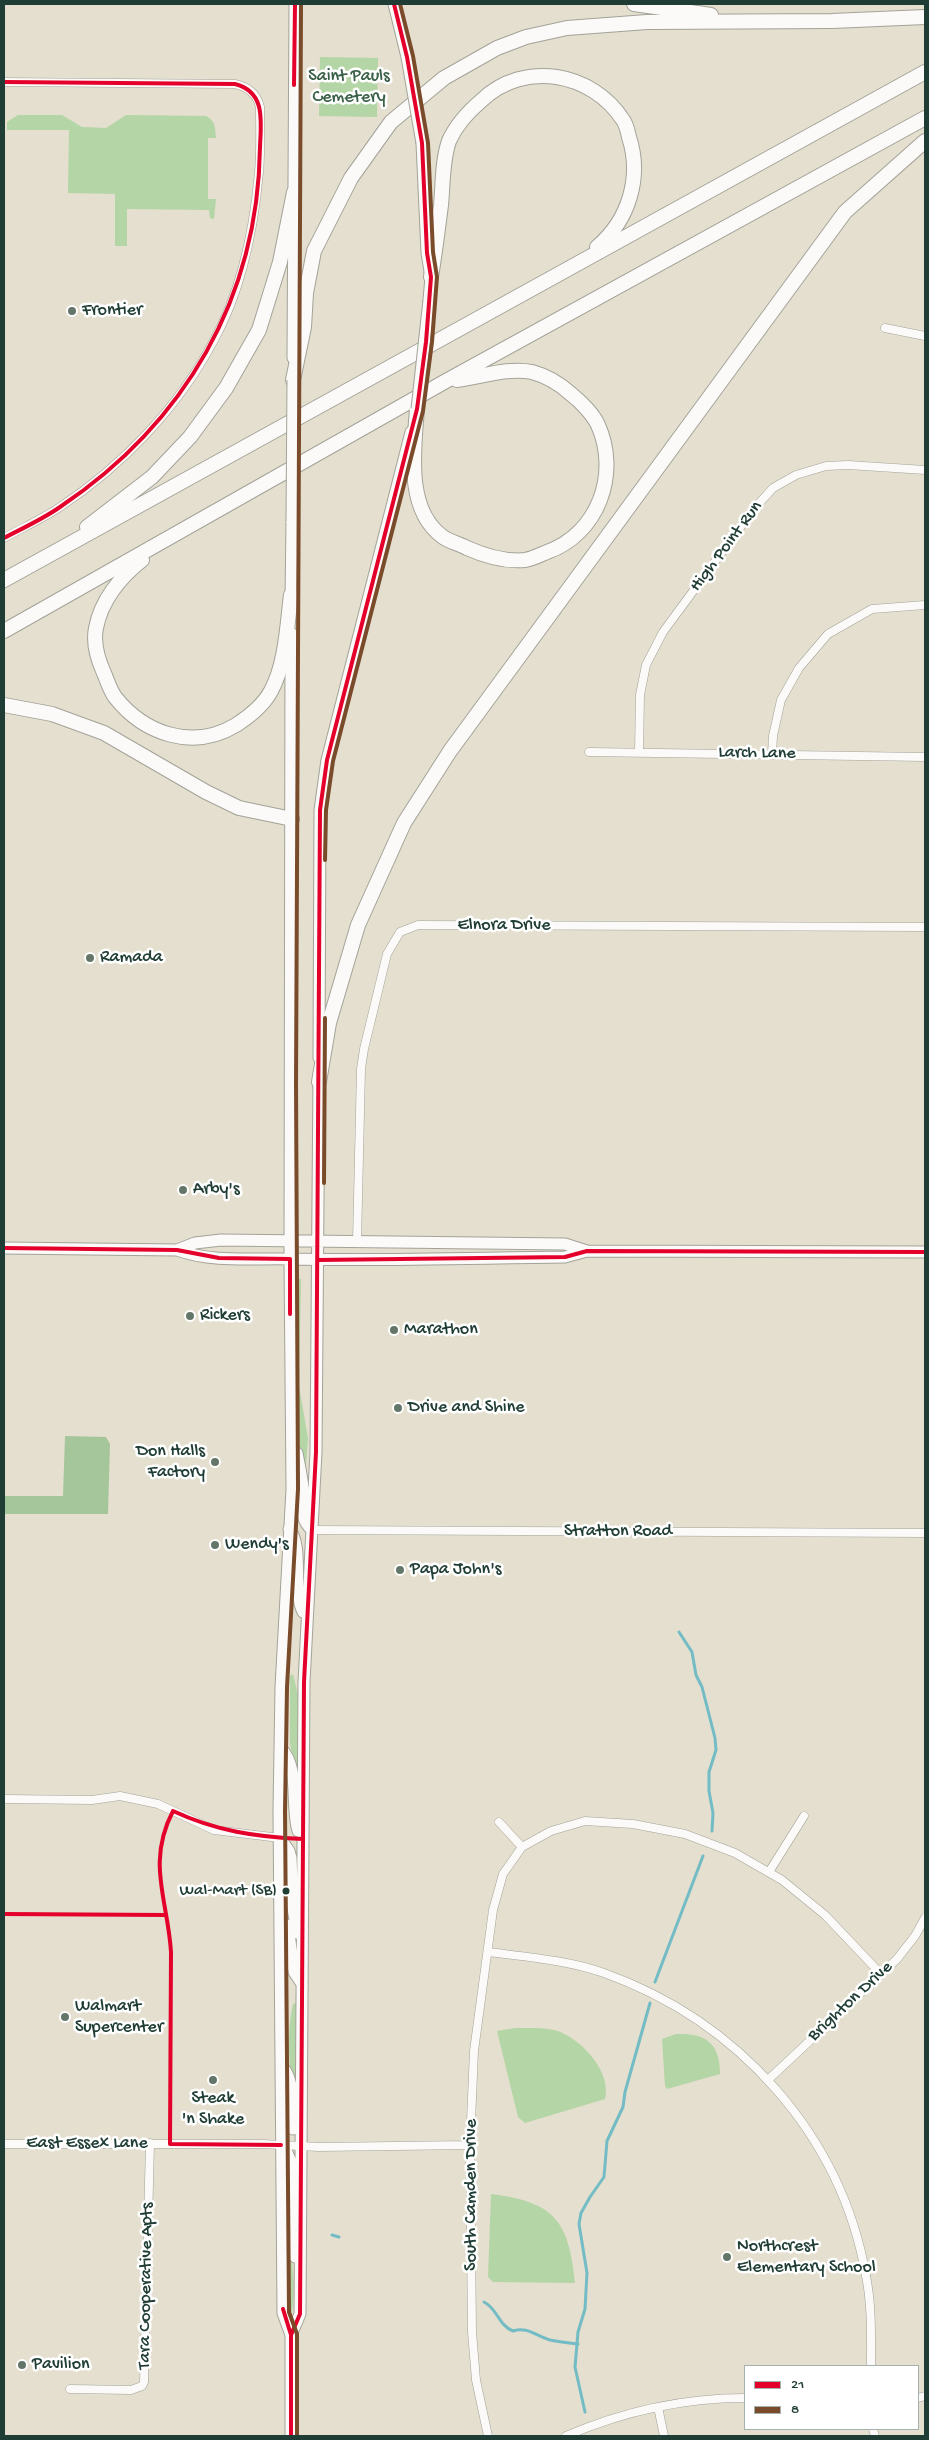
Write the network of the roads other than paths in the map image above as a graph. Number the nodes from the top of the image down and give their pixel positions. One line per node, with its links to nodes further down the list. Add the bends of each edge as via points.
1 (295, 4): 10 (main road)
2 (394, 4): 12 (main road, bridge, via 422,143)
3 (634, 4): 5 (highway)
4 (925, 16): 5 (highway)
5 (784, 22): 15 (highway, via 647,22 566,28 497,48 444,78 391,122 351,178 314,251)
6 (925, 72): 11 (highway)
7 (4, 82): 20 (street, via 235,84 252,91 260,107 260,171 253,217 237,285 214,342 177,399 102,476 60,507)
8 (925, 118): 16 (highway)
9 (925, 141): 34 (highway, via 845,212 450,751 404,823 358,924 329,1023)
10 (294, 192): 15 (main road); 22 (highway, via 280,262 259,330 226,388 190,437 152,476)
11 (574, 266): 12 (highway, via 611,235 626,208 635,180 633,149 624,121 604,98 577,81 549,74 517,79 491,91 468,112 450,140); 22 (highway)
12 (431, 277): 17 (main road, bridge)
13 (885, 328): 14 (street)
14 (925, 336)
15 (293, 380): 24 (main road, bridge)
16 (446, 381): 18 (highway, via 501,371 531,372 558,383 579,400 598,424 606,455 606,482 598,508 582,531 559,548 526,560 488,557 442,537 429,521 418,502); 21 (highway)
17 (417, 410): 18 (highway)
18 (410, 457): 34 (main road, via 327,760 320,810)
19 (925, 470): 29 (street, High Point Run, via 826,466 796,475 773,488 753,510 663,632 646,665 640,695)
20 (4, 538)
21 (169, 539): 24 (highway, via 135,565 108,596 96,629 98,659 114,696 139,721 166,735 202,738 230,728 254,714 271,691 282,659); 26 (highway)
22 (52, 554): 23 (highway)
23 (4, 580)
24 (291, 595): 32 (main road)
25 (925, 605): 30 (street, via 872,609 828,634 799,668 781,700)
26 (4, 632)
27 (4, 706): 32 (highway, via 52,714 104,733 239,808)
28 (589, 752): 29 (street, Larch Lane)
29 (639, 752): 30 (street, Larch Lane)
30 (772, 754): 31 (street, Larch Lane)
31 (925, 757)
32 (292, 819): 35 (main road)
33 (925, 927): 37 (street, Elnora Drive, via 418,925 400,932 387,954 361,1069)
34 (319, 1082): 36 (main road)
35 (290, 1241): 36 (main road); 39 (main road, via 220,1240 195,1243); 42 (main road)
36 (318, 1242): 37 (main road); 43 (main road)
37 (357, 1242): 40 (main road, via 565,1244)
38 (4, 1248): 39 (main road)
39 (177, 1250): 42 (main road, via 221,1259)
40 (587, 1251): 41 (main road); 43 (main road, via 565,1257)
41 (925, 1252)
42 (290, 1259): 43 (main road); 44 (main road)
43 (318, 1260): 46 (main road)
44 (291, 1441): 45 (main road); 46 (main road, via 303,1488 302,1513 306,1526)
45 (289, 1530): 48 (main road, via 296,1540 301,1610); 49 (main road)
46 (312, 1530): 47 (street, Stratton Road); 48 (main road)
47 (925, 1533)
48 (306, 1617): 54 (main road)
49 (280, 1747): 53 (main road); 54 (main road, via 287,1754 295,1790 295,1822)
50 (4, 1799): 53 (street, via 92,1800 120,1796 158,1804 214,1830)
51 (804, 1816): 56 (street)
52 (499, 1822): 55 (street)
53 (280, 1838): 58 (main road); 59 (main road, via 291,1858 293,1908)
54 (303, 1839): 59 (main road)
55 (522, 1847): 56 (street, via 551,1831 585,1821 634,1824 685,1834 735,1853); 60 (street, South Camden Drive, via 503,1874 492,1910)
56 (769, 1872): 61 (street, via 825,1915)
57 (925, 1918): 61 (street, Brighton Drive, via 897,1960)
58 (281, 1922): 62 (main road, via 288,1926 294,1972); 63 (main road)
59 (302, 1944): 62 (main road)
60 (488, 1952): 64 (street, via 535,1958 603,1973 676,2007 730,2043); 68 (street, South Camden Drive, via 474,2051)
61 (881, 1974): 64 (street, Brighton Drive)
62 (302, 1985): 69 (main road)
63 (280, 2064): 67 (main road); 69 (main road, via 287,2072 294,2135)
64 (769, 2079): 72 (street, via 811,2134 846,2203 866,2277)
65 (150, 2143): 66 (street, East Essex Lane); 67 (street, East Essex Lane); 73 (street, Tara Cooperative Apts, via 144,2382 131,2390)
66 (4, 2144)
67 (281, 2145): 69 (street, East Essex Lane); 70 (main road, via 291,2162 290,2229); 71 (main road, via 283,2313)
68 (470, 2145): 69 (street, East Essex Lane); 77 (street, South Camden Drive, via 472,2332 476,2380)
69 (301, 2146): 70 (main road)
70 (300, 2270): 71 (main road, via 300,2314)
71 (292, 2335): 76 (main road)
72 (871, 2365)
73 (70, 2389)
74 (744, 2398): 75 (street, via 698,2400)
75 (658, 2407): 78 (street); 79 (street)
76 (291, 2436)
77 (488, 2436)
78 (566, 2436)
79 (664, 2436)

